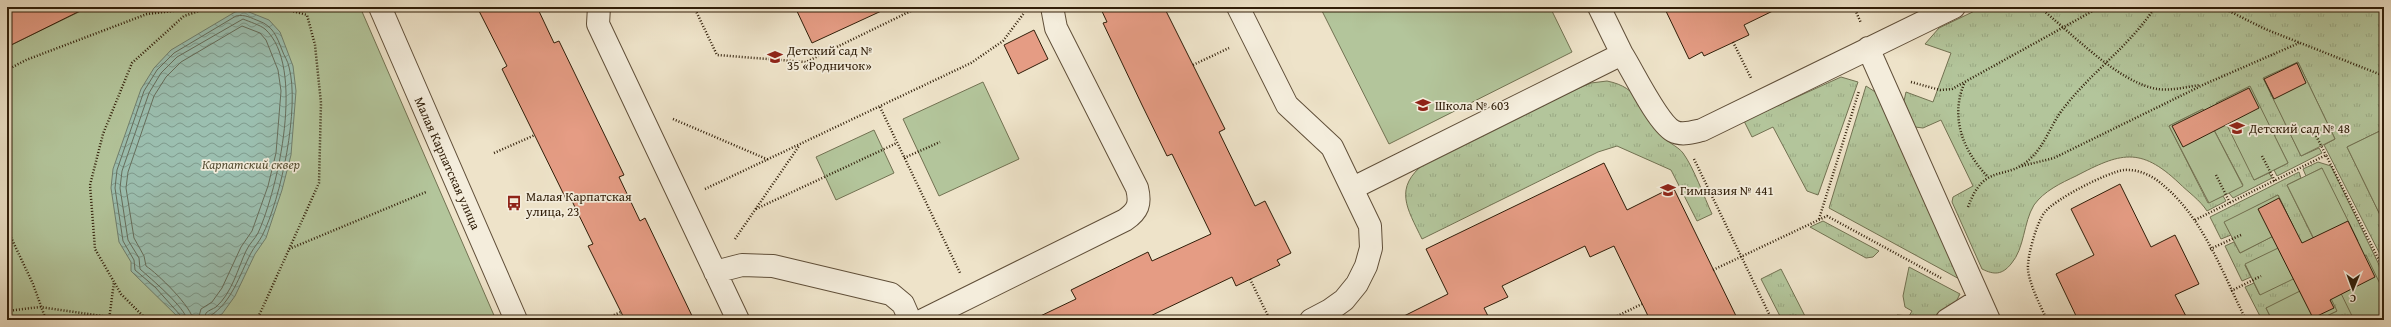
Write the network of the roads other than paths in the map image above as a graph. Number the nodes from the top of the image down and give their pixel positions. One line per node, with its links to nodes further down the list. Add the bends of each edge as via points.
1 (380, 7): 12 (street, Малая Карпатская улица)
2 (599, 7): 10 (street, via 598,24)
3 (1052, 7): 15 (street, via 1056,28 1137,188 1140,201 1136,213)
4 (1238, 7): 9 (street, via 1287,104 1332,147)
5 (1600, 7): 8 (street)
6 (1954, 7): 7 (street)
7 (1868, 48): 8 (street, via 1702,130 1687,134 1673,131 1661,121); 11 (street)
8 (1622, 54): 9 (street)
9 (1353, 188): 16 (street, via 1370,226 1371,248 1366,266 1357,284 1344,300)
10 (715, 272): 13 (street); 14 (street, via 742,265 773,266 891,294 902,304)
11 (1979, 300): 17 (street); 18 (street)
12 (516, 320)
13 (738, 320)
14 (910, 320)
15 (923, 320)
16 (1311, 320)
17 (1947, 320)
18 (1989, 320)

